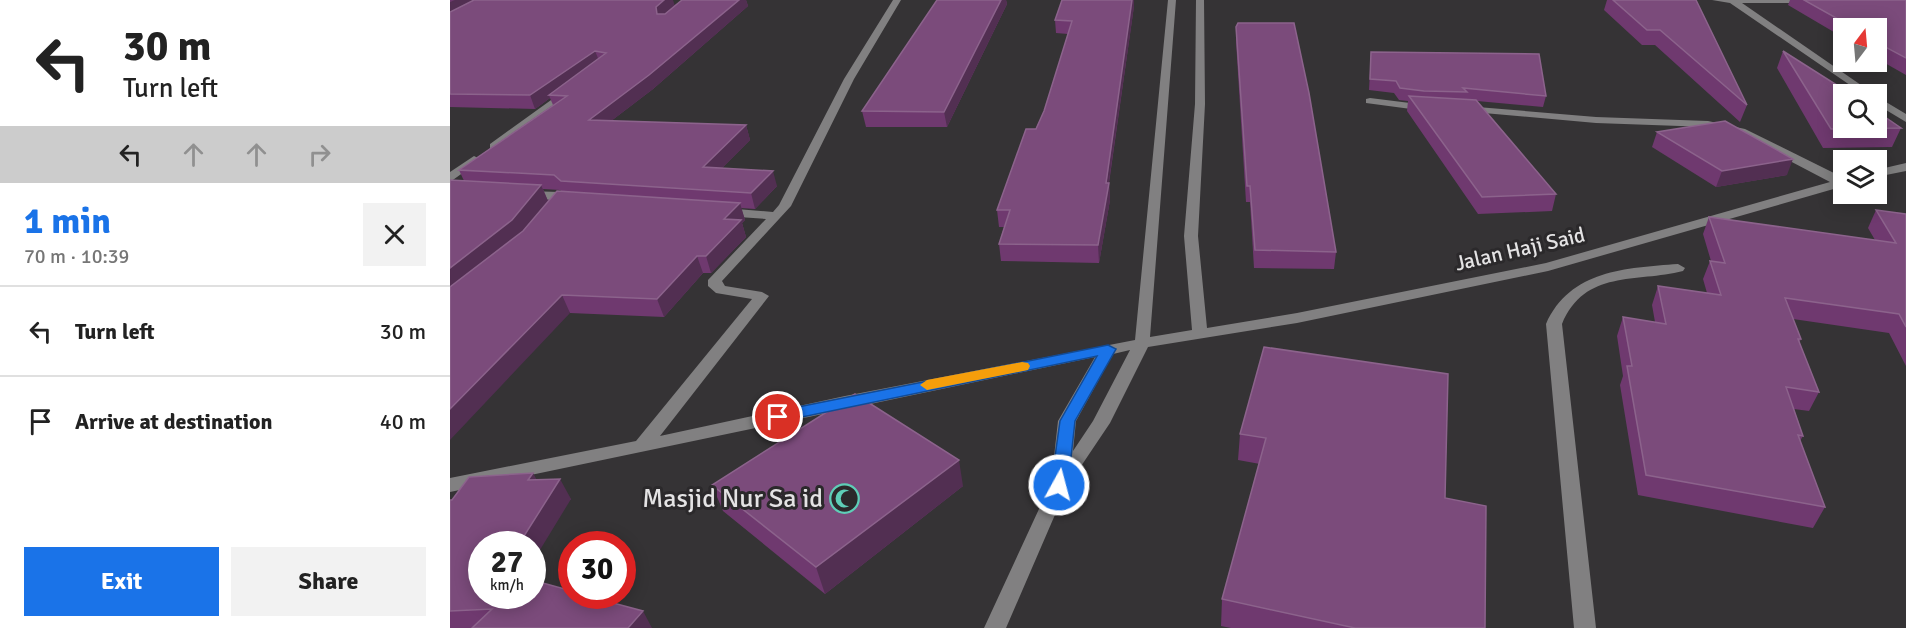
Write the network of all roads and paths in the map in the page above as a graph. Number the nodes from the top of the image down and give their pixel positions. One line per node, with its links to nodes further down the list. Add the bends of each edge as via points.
1 (897, 0): 21 (street, via 849,79 785,206)
2 (1172, 0): 25 (street)
3 (1200, 0): 24 (street, via 1200,104 1191,236)
4 (1716, 0): 5 (street)
5 (1732, 0): 6 (street); 7 (street)
6 (1825, 1)
7 (1854, 84)
8 (575, 88): 16 (street)
9 (1370, 101): 11 (street)
10 (1887, 106): 13 (street)
11 (1433, 108)
12 (1455, 109): 17 (street, via 1708,124 1741,131)
13 (1906, 119)
14 (1906, 167): 15 (street)
15 (1887, 171)
16 (450, 178)
17 (1833, 178)
18 (1833, 186): 24 (street, Jalan Haji Said, via 1548,267)
19 (516, 194): 22 (street, via 564,199)
20 (708, 211): 21 (street)
21 (776, 216): 27 (street, via 715,280 715,286 721,290 758,294 761,300)
22 (545, 220)
23 (1678, 268): 31 (street, via 1650,270 1590,284 1557,310 1554,324)
24 (1200, 334): 25 (street, Jalan Haji Said)
25 (1142, 343): 26 (street, Jalan Haji Said); 29 (street, via 1101,423)
26 (1108, 349): 27 (street, Jalan Haji Said); 29 (street, via 1067,421)
27 (642, 447): 28 (street, Jalan Haji Said)
28 (450, 485)
29 (1059, 485): 30 (street)
30 (995, 628)
31 (1585, 628)

